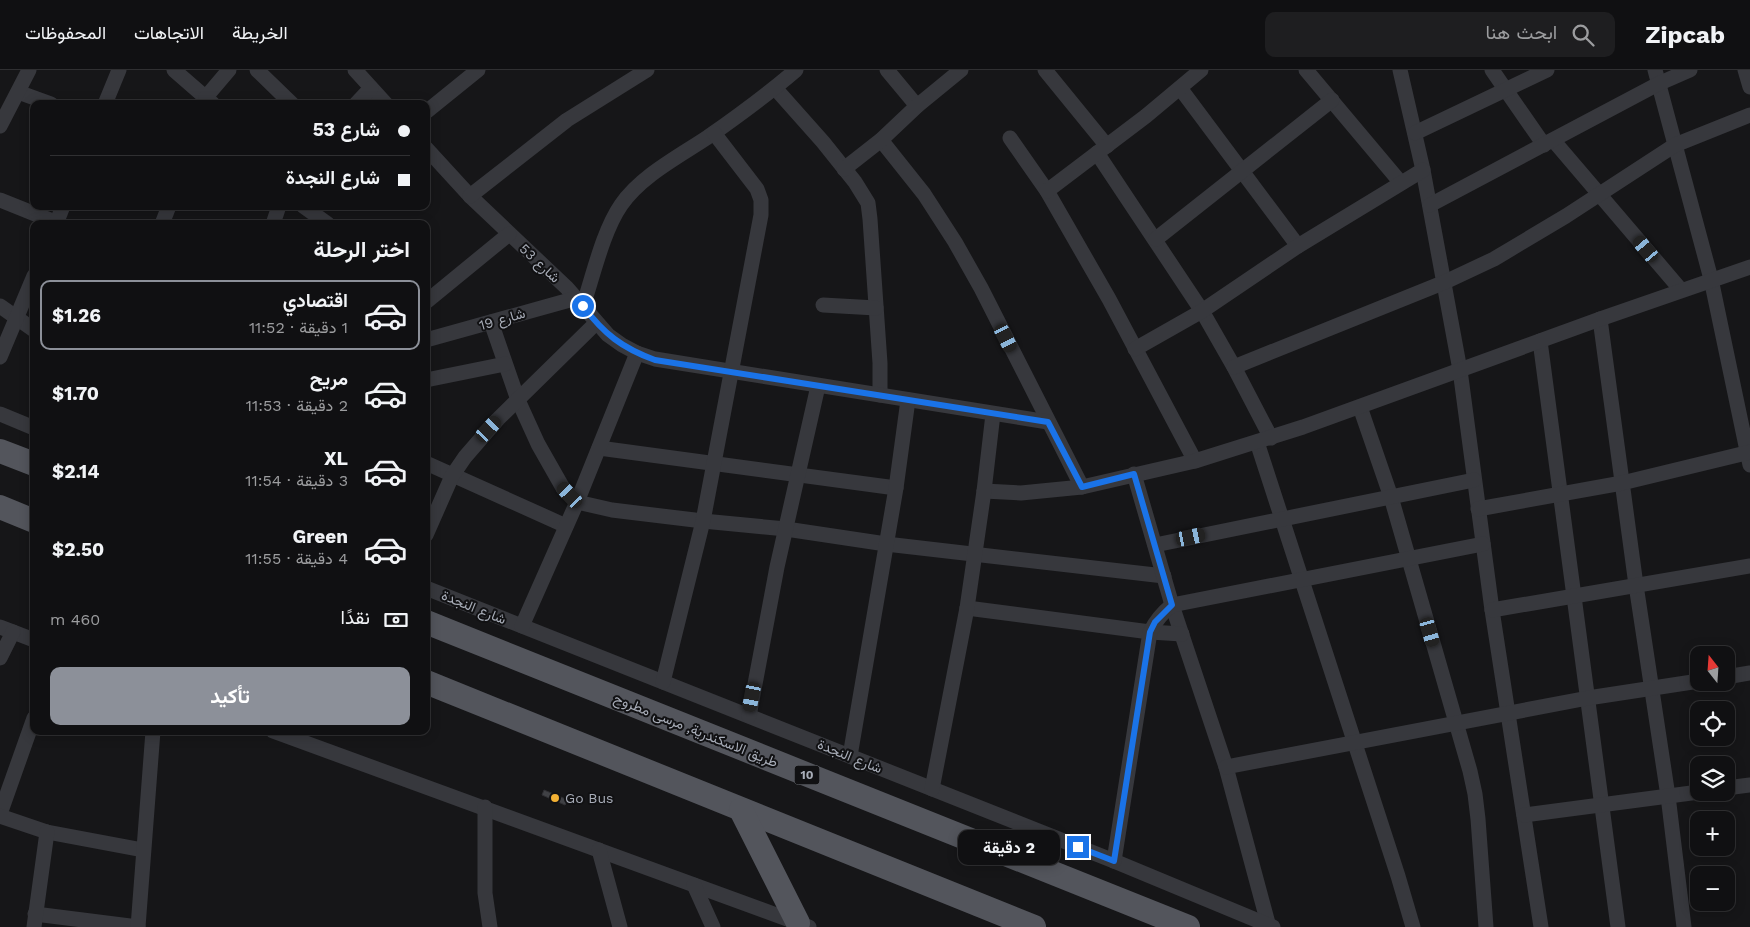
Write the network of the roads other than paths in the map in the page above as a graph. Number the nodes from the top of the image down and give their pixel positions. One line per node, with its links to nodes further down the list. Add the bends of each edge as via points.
1 (29, 70): 26 (street)
2 (119, 70): 28 (street)
3 (174, 70): 29 (street)
4 (229, 70): 30 (street)
5 (257, 70): 31 (street)
6 (355, 70): 22 (street)
7 (478, 70): 36 (street)
8 (647, 70): 53 (street, via 567,120)
9 (887, 70): 35 (street)
10 (960, 70): 35 (street)
11 (1045, 70): 45 (street)
12 (1201, 70): 24 (street)
13 (1306, 70): 34 (street)
14 (1400, 70): 40 (street)
15 (1492, 70): 25 (street)
16 (1547, 70): 25 (street)
17 (1690, 70): 20 (street)
18 (1745, 70): 21 (street)
19 (793, 71): 23 (street)
20 (1657, 77): 43 (street); 44 (street)
21 (1750, 87)
22 (371, 88): 32 (street); 33 (street)
23 (775, 88): 39 (street); 47 (street)
24 (1180, 88): 45 (street); 48 (street)
25 (1506, 90): 40 (street); 43 (street)
26 (18, 92): 27 (street); 38 (street)
27 (40, 100)
28 (107, 100)
29 (208, 100)
30 (210, 100)
31 (288, 100)
32 (360, 100)
33 (382, 100)
34 (1332, 100): 48 (street); 50 (street)
35 (917, 106): 42 (street)
36 (430, 109)
37 (1750, 115): 44 (street)
38 (0, 126)
39 (714, 133): 68 (street, via 650,176 621,205 610,224); 86 (street, via 757,189 761,200 762,215)
40 (1415, 133): 49 (street)
41 (1010, 138): 51 (street)
42 (881, 140): 47 (street); 95 (street, via 924,194 950,234 981,288)
43 (1549, 142): 52 (street); 55 (street)
44 (1675, 145): 52 (street); 63 (street)
45 (1102, 150): 51 (street); 60 (street)
46 (430, 152): 53 (street, شارع 53)
47 (844, 169): 71 (street, via 868,203)
48 (1242, 170): 60 (street); 61 (street)
49 (1423, 170): 50 (street); 55 (street)
50 (1401, 183): 61 (street)
51 (1047, 191): 80 (street)
52 (1599, 194): 64 (street, via 1509,250); 66 (street)
53 (470, 196): 59 (street, شارع 53)
54 (0, 200): 57 (street)
55 (1430, 205): 64 (street)
56 (309, 210): 58 (street)
57 (50, 220)
58 (322, 220)
59 (509, 234): 67 (street); 68 (street, شارع 53)
60 (1156, 239): 72 (street)
61 (1298, 246): 72 (street)
62 (1750, 267): 63 (street)
63 (1711, 279): 66 (street); 100 (street)
64 (1445, 282): 84 (street); 85 (street)
65 (30, 285): 73 (street)
66 (1681, 290): 74 (street)
67 (430, 299)
68 (580, 302): 75 (street, شارع 19); 76 (street, شارع 53)
69 (823, 305): 71 (street)
70 (0, 306): 73 (street)
71 (876, 308): 89 (street)
72 (1202, 311): 80 (street); 84 (street)
73 (16, 318): 77 (street); 82 (street)
74 (1600, 319): 79 (street); 109 (street)
75 (491, 322): 78 (street, شارع 19); 83 (street)
76 (596, 323): 81 (street, شارع 53, via 608,335); 90 (street)
77 (30, 327)
78 (431, 339)
79 (1540, 340): 85 (street); 113 (street)
80 (1135, 349): 101 (street)
81 (637, 353): 86 (street, شارع 53, via 655,360); 98 (street)
82 (0, 357)
83 (505, 364): 87 (street); 90 (street)
84 (1234, 367): 97 (street)
85 (1460, 370): 92 (street); 108 (street)
86 (732, 372): 88 (street, شارع 53); 103 (street)
87 (430, 379)
88 (818, 386): 89 (street, شارع 53); 105 (street)
89 (880, 395): 91 (street, شارع 53)
90 (518, 400): 107 (street, via 480,439); 115 (street, via 550,468)
91 (908, 400): 94 (street, شارع 53); 111 (street)
92 (1360, 407): 97 (street); 114 (street)
93 (0, 414): 96 (street)
94 (993, 414): 95 (street, شارع 53); 112 (street)
95 (1048, 422): 110 (street)
96 (30, 426)
97 (1264, 440): 101 (street); 118 (street)
98 (599, 448): 103 (street); 115 (street)
99 (0, 451): 102 (main road)
100 (1749, 456): 109 (street)
101 (1195, 461): 106 (street)
102 (30, 462)
103 (715, 463): 105 (street); 120 (street)
104 (430, 465): 107 (street)
105 (798, 474): 111 (street); 123 (street)
106 (1134, 474): 110 (street); 126 (street)
107 (452, 476): 121 (street); 122 (street)
108 (1474, 480): 114 (street); 117 (street)
109 (1622, 483): 113 (street); 132 (street)
110 (1082, 487): 112 (street, via 1021,493)
111 (896, 488): 124 (street)
112 (984, 491): 127 (street)
113 (1561, 493): 117 (street); 134 (street)
114 (1390, 497): 118 (street); 128 (street)
115 (577, 502): 120 (street, via 612,510); 122 (street)
116 (0, 507): 119 (main road)
117 (1478, 509): 125 (street)
118 (1282, 518): 126 (street); 131 (street)
119 (30, 519)
120 (703, 521): 123 (street); 147 (street)
121 (430, 526)
122 (566, 526): 139 (street)
123 (786, 529): 124 (street); 153 (street)
124 (886, 544): 127 (street); 159 (street)
125 (1483, 544): 128 (street); 137 (street)
126 (1155, 545): 130 (street)
127 (975, 554): 130 (street); 136 (street)
128 (1409, 560): 131 (street); 154 (street)
129 (1750, 566): 132 (street)
130 (1164, 576): 135 (street)
131 (1302, 580): 135 (street); 158 (street)
132 (1636, 585): 134 (street); 150 (street)
133 (430, 590): 139 (street, شارع النجدة)
134 (1575, 596): 137 (street); 151 (street)
135 (1172, 605): 141 (street); 142 (street)
136 (967, 608): 141 (street); 163 (street)
137 (1492, 610): 152 (street)
138 (430, 624): 184 (main road, طريق الاسكندرية, مرسى مطروح / 10)
139 (522, 626): 147 (street, شارع النجدة)
140 (6, 630): 143 (street); 144 (street)
141 (1150, 632): 142 (street); 174 (street)
142 (1182, 634): 160 (street)
143 (30, 639)
144 (0, 658)
145 (1750, 673): 146 (street)
146 (1735, 676)
147 (663, 682): 153 (street, شارع النجدة)
148 (1690, 682): 150 (street)
149 (430, 684): 168 (main road)
150 (1652, 688): 151 (street); 165 (street)
151 (1588, 698): 152 (street); 166 (street)
152 (1509, 712): 154 (street); 170 (street)
153 (748, 716): 159 (street, شارع النجدة)
154 (1457, 724): 158 (street); 186 (street, via 1475,794)
155 (30, 729): 169 (street)
156 (153, 735): 172 (street)
157 (284, 735): 167 (street)
158 (1355, 742): 160 (street); 185 (street)
159 (850, 756): 163 (street, شارع النجدة)
160 (1226, 768): 178 (street)
161 (1750, 785): 162 (street)
162 (1735, 787)
163 (932, 789): 174 (street, شارع النجدة)
164 (1690, 793): 165 (street)
165 (1668, 796): 166 (street); 189 (street)
166 (1602, 804): 170 (street); 188 (street)
167 (485, 807): 173 (street); 180 (street, via 485,893)
168 (741, 810): 177 (main road); 183 (main road)
169 (0, 815): 171 (street)
170 (1524, 815): 187 (street)
171 (47, 832): 172 (street); 176 (street)
172 (143, 850): 179 (street)
173 (599, 850): 175 (street); 181 (street)
174 (1114, 861): 178 (street, شارع النجدة)
175 (694, 885): 177 (street); 182 (street)
176 (35, 920): 179 (street)
177 (804, 925)
178 (1270, 926)
179 (138, 927)
180 (490, 927)
181 (620, 927)
182 (713, 927)
183 (1034, 927)
184 (1188, 927)
185 (1413, 927)
186 (1486, 927)
187 (1541, 927)
188 (1618, 927)
189 (1684, 927)

